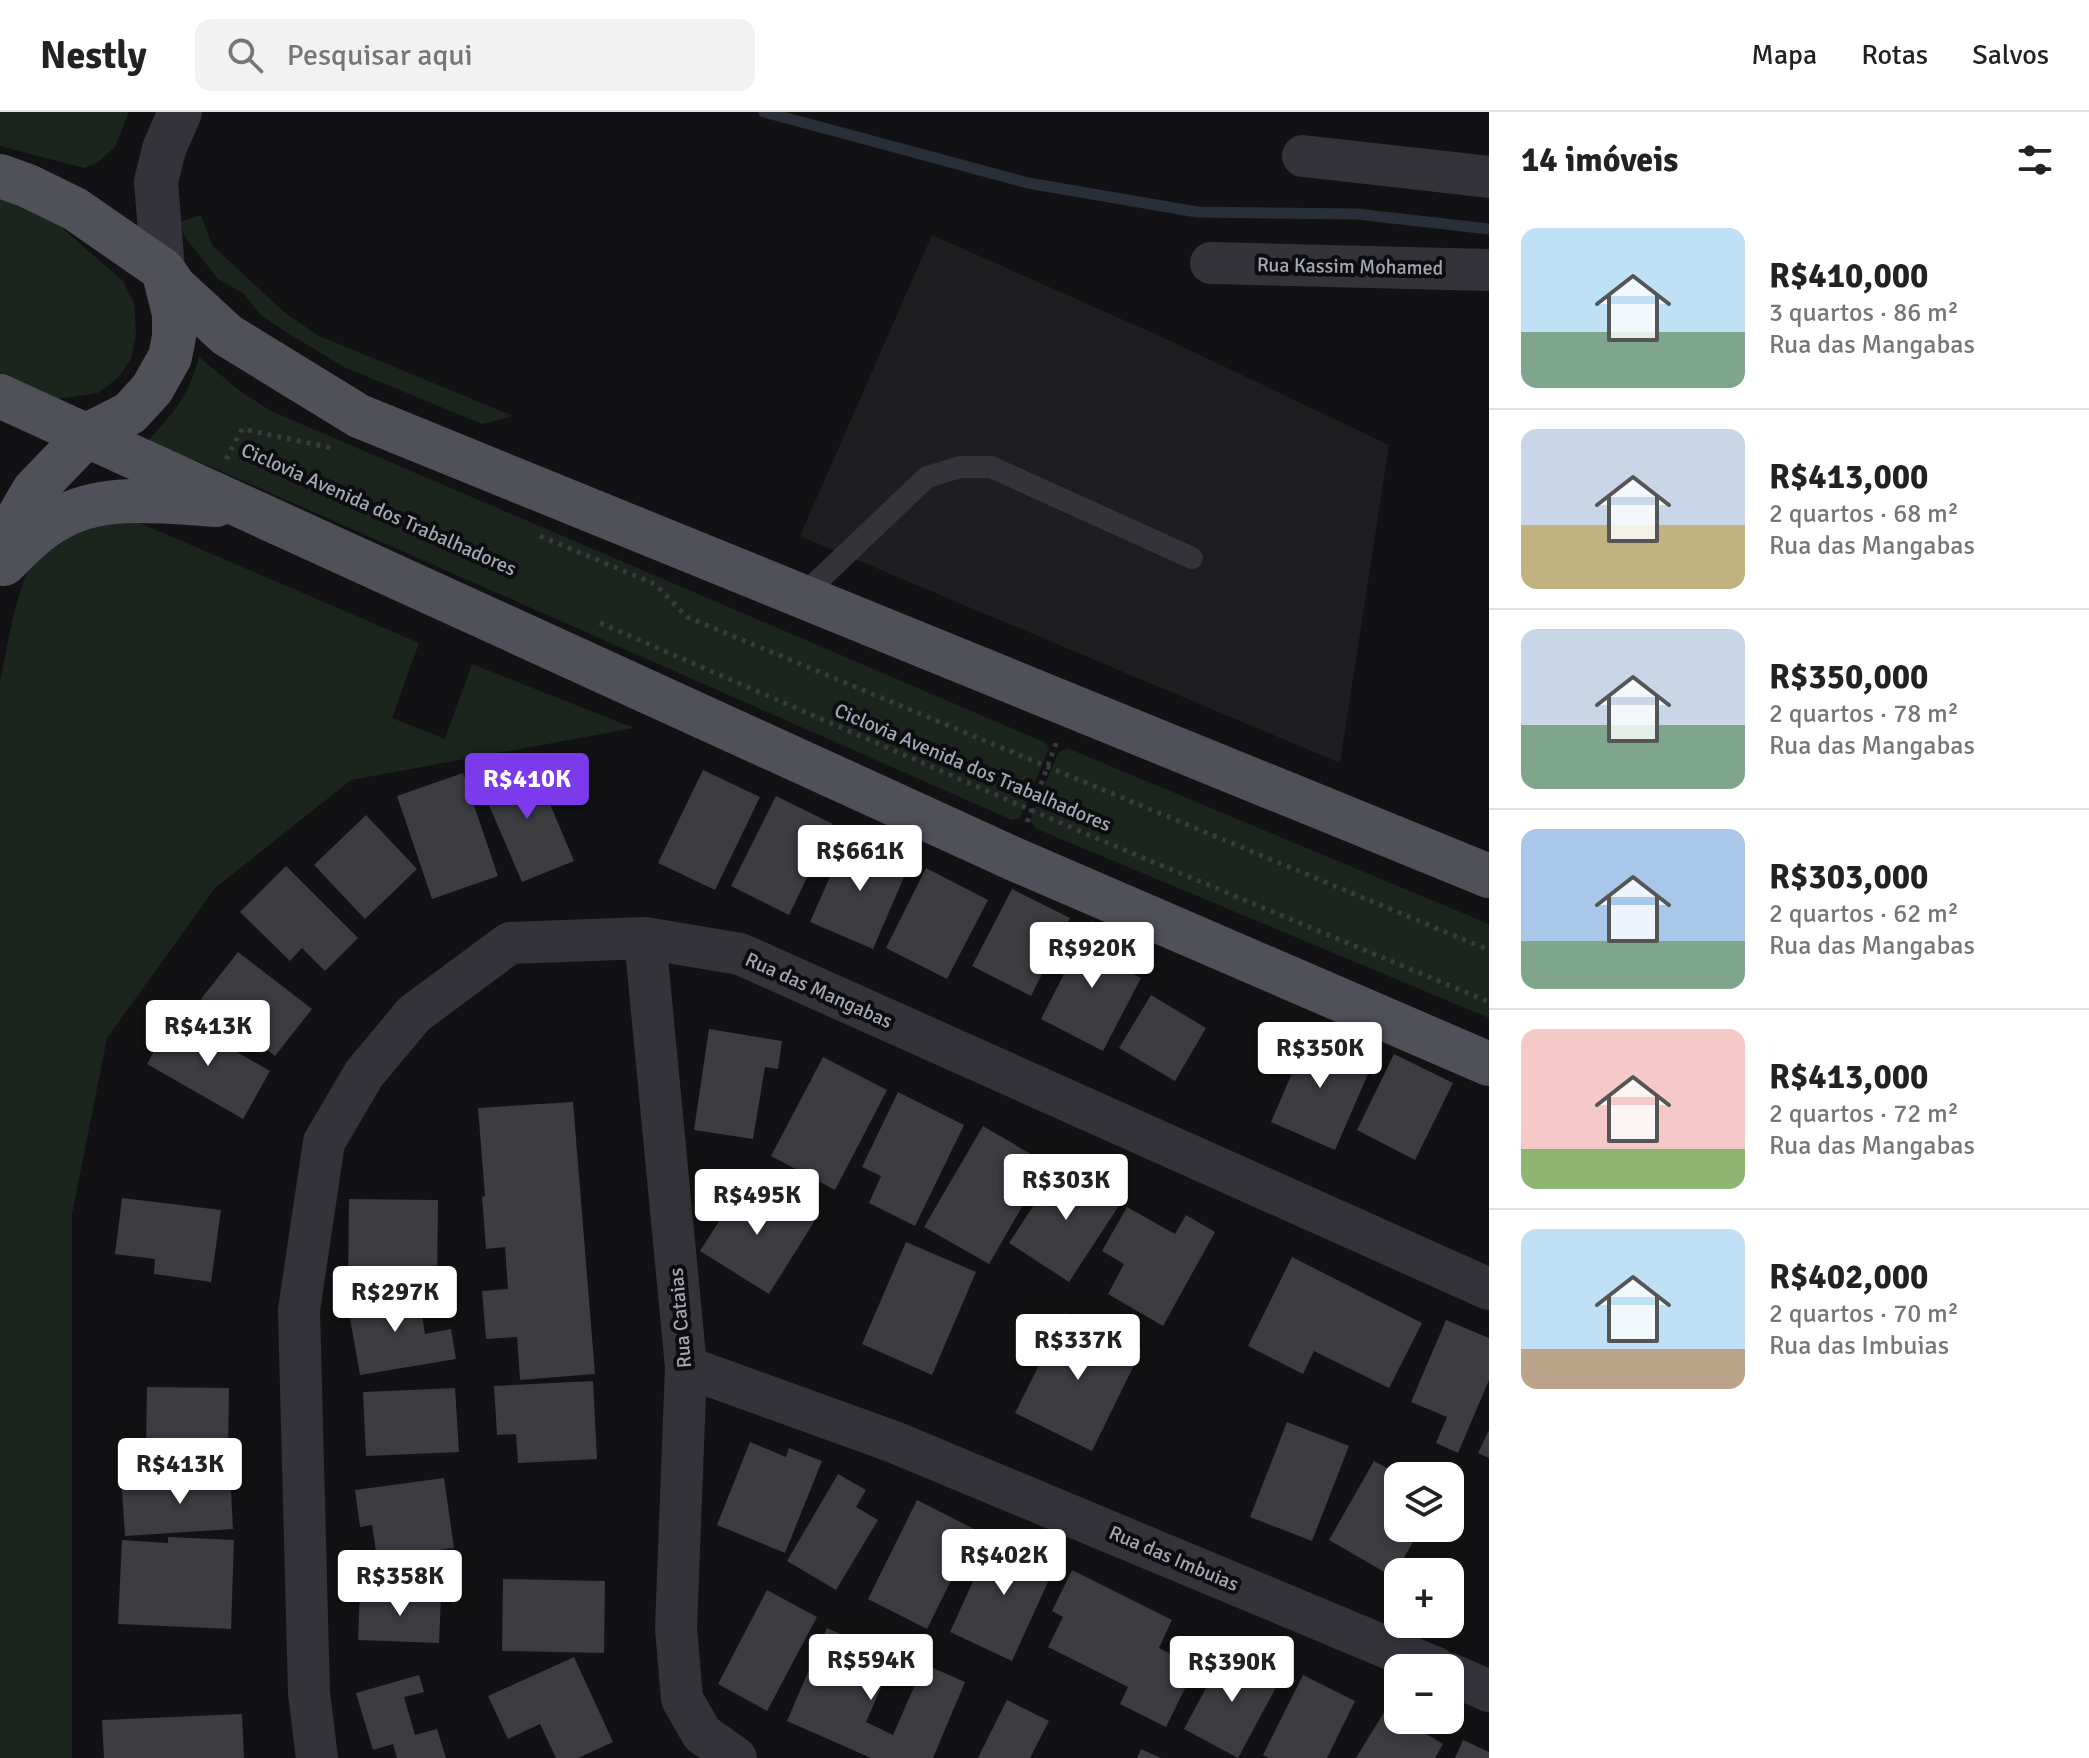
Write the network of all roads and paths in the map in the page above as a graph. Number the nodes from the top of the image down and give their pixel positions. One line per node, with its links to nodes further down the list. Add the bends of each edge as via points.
1 (180, 112): 6 (street, via 156,182)
2 (1303, 156): 4 (street)
3 (0, 176): 6 (main road, via 75,209)
4 (1489, 177)
5 (1211, 263): 7 (street, Rua Kassim Mohamed)
6 (163, 270): 9 (main road, via 174,314 170,357 130,413); 17 (main road, via 227,335 359,416)
7 (1489, 270)
8 (0, 396): 9 (main road)
9 (87, 435): 12 (main road); 15 (main road, via 34,490)
10 (343, 453): 11 (path, Ciclovia Avenida dos Trabalhadores, via 242,429 226,459)
11 (235, 463)
12 (240, 506): 16 (main road, via 135,501 97,505 58,518); 22 (main road)
13 (527, 531): 20 (path, Ciclovia Avenida dos Trabalhadores, via 655,584 687,617)
14 (1192, 558): 17 (lane, via 991,467 960,467 927,477)
15 (0, 559)
16 (0, 569)
17 (801, 597): 19 (main road)
18 (594, 620): 21 (path, Ciclovia Avenida dos Trabalhadores)
19 (1070, 706): 20 (path); 23 (main road)
20 (1047, 766): 21 (path); 25 (path, Ciclovia Avenida dos Trabalhadores)
21 (1031, 811): 22 (path); 26 (path, Ciclovia Avenida dos Trabalhadores)
22 (1014, 859): 27 (main road)
23 (1489, 876)
24 (645, 938): 28 (street, Rua das Mangabas, via 740,954); 29 (street, Rua Cataias); 33 (street, Rua das Mangabas, via 510,943 414,1014 364,1074 324,1142 299,1310 309,1693)
25 (1489, 950)
26 (1489, 1002)
27 (1489, 1064)
28 (1489, 1289)
29 (686, 1367): 30 (street, Rua das Imbuias, via 894,1442); 34 (street, Rua Cataias, via 676,1628 682,1699 702,1734)
30 (1402, 1654)
31 (1464, 1680): 32 (street)
32 (1489, 1691)
33 (317, 1758)
34 (736, 1758)

